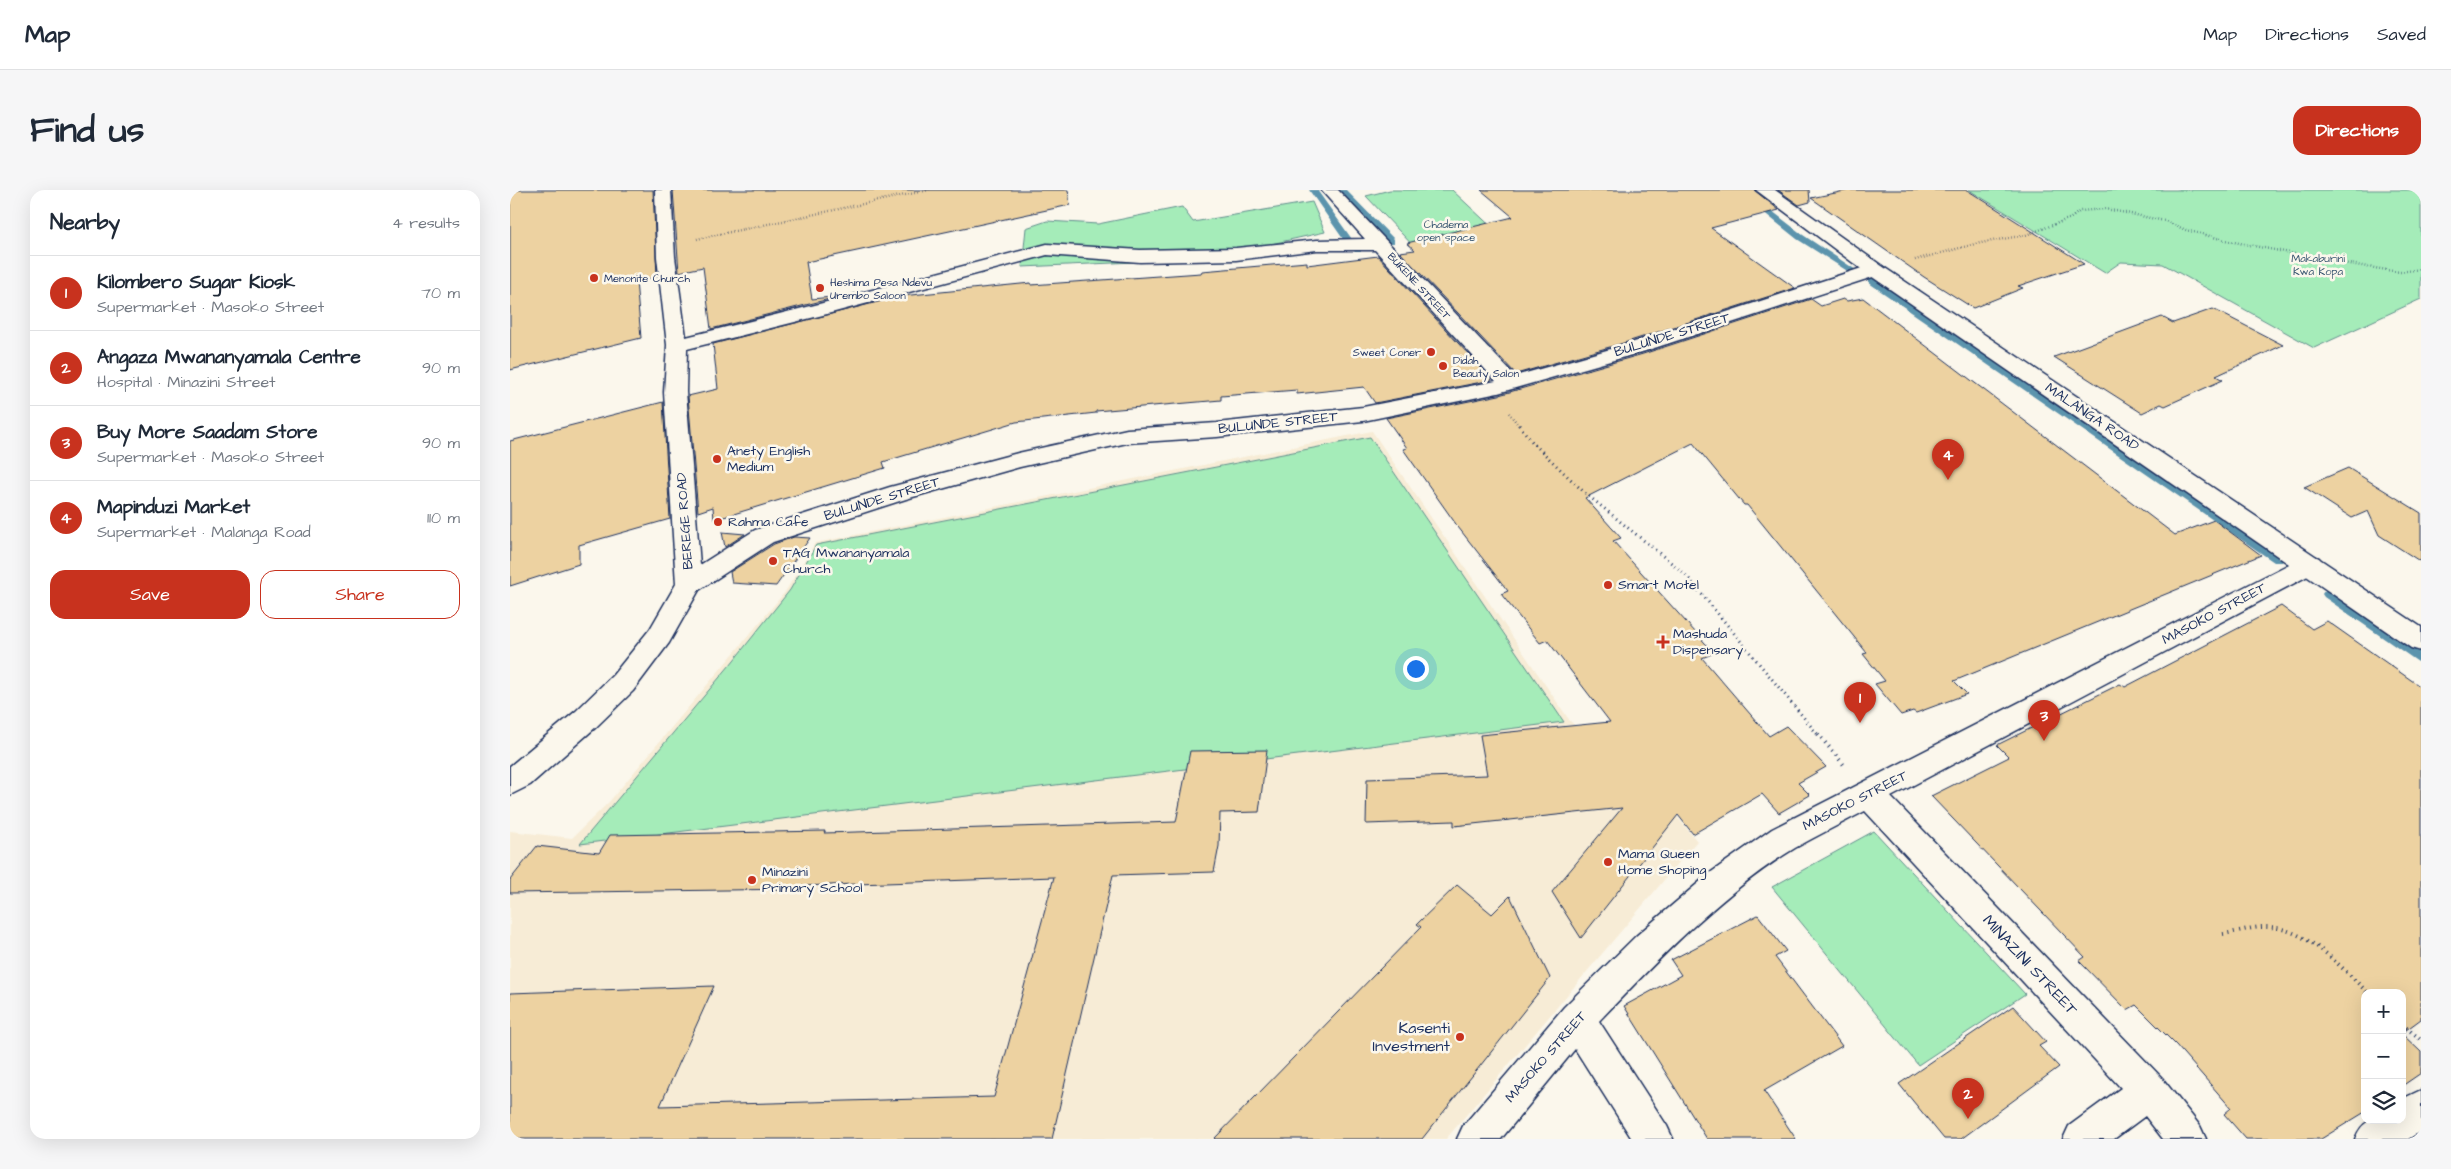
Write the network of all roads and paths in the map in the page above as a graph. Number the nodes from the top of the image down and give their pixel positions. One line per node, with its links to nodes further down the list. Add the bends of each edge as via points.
1 (663, 190): 6 (street, BEREGE ROAD)
2 (929, 190): 6 (path, via 704,237 687,243)
3 (1330, 190): 5 (street, BUKENE STREET)
4 (1764, 190): 8 (street, MALANGA ROAD)
5 (1380, 244): 9 (street, via 1317,245 1236,254 1140,256 1047,249); 10 (street, BUKENE STREET)
6 (666, 257): 9 (street, BEREGE ROAD)
7 (2421, 269): 8 (path, via 2400,272 2330,261 2229,241 2165,221 2106,209 2080,211 2071,218 2026,234)
8 (1875, 270): 10 (street, BULUNDE STREET, via 1635,348); 11 (street, MALANGA ROAD)
9 (677, 345): 12 (street, BEREGE ROAD, via 675,392)
10 (1509, 382): 12 (street, BULUNDE STREET, via 1363,414 1127,436 1018,460 898,493 764,536); 15 (path, via 1508,415 1585,493 1685,574)
11 (2310, 564): 13 (street, MALANGA ROAD); 15 (street, MASOKO STREET)
12 (689, 584): 14 (street, BEREGE ROAD, via 676,613 622,684)
13 (2421, 641)
14 (510, 782)
15 (1869, 794): 18 (street, MASOKO STREET, via 1783,838 1721,883 1648,947); 21 (street, MINAZINI STREET)
16 (2223, 934): 17 (path, via 2270,927 2295,933 2344,969)
17 (2364, 989)
18 (1577, 1019): 23 (street, MASOKO STREET); 24 (street)
19 (2406, 1027): 20 (path)
20 (2421, 1040)
21 (2150, 1092): 25 (street); 26 (street, MINAZINI STREET)
22 (2421, 1109): 27 (street)
23 (1476, 1139)
24 (1654, 1139)
25 (2082, 1139)
26 (2187, 1139)
27 (2374, 1139)

